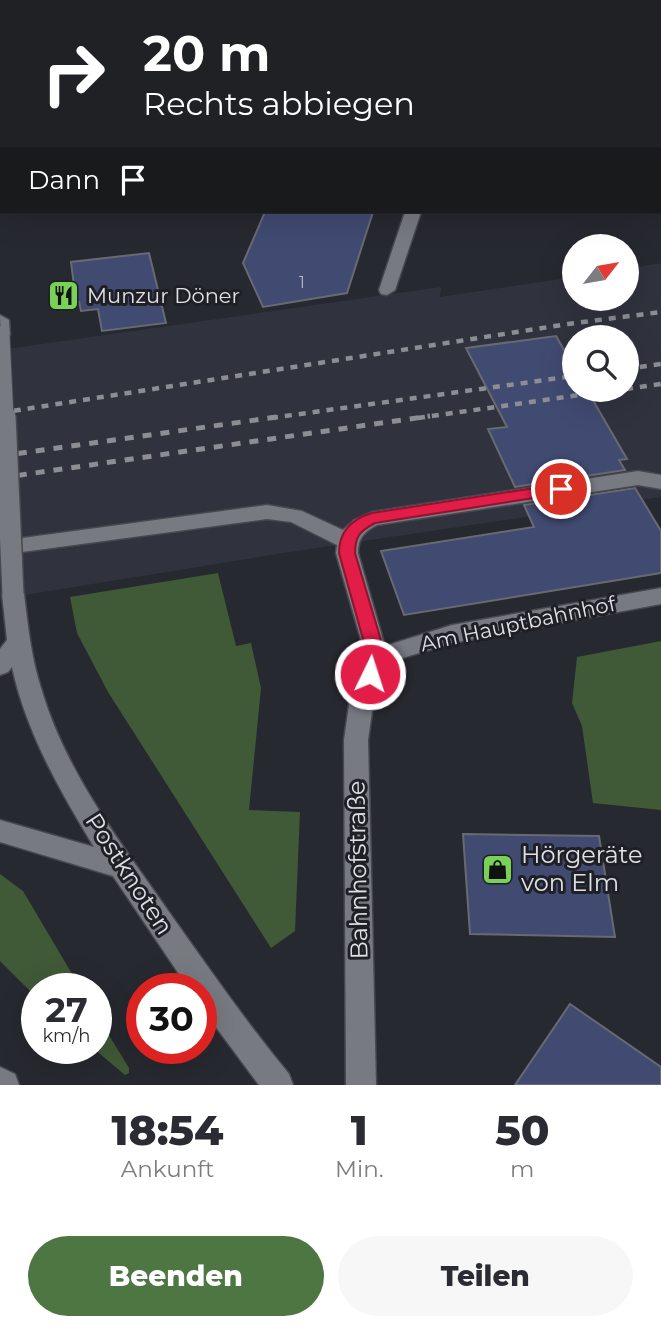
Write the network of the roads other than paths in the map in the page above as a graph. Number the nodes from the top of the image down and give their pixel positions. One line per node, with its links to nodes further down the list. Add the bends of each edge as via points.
1 (412, 214): 2 (main road)
2 (387, 290)
3 (1, 328): 8 (main road, Postknoten, bridge)
4 (661, 482): 5 (main road, via 638,478 372,519 356,526)
5 (347, 541): 6 (main road, via 295,516 267,512); 9 (main road)
6 (0, 548)
7 (661, 596): 9 (main road, Am Hauptbahnhof, via 452,634)
8 (18, 642): 10 (main road); 12 (main road, Postknoten, via 30,694 49,742)
9 (377, 657): 14 (main road, Bahnhofstraße, via 363,691 356,740)
10 (0, 666)
11 (0, 831): 12 (main road)
12 (121, 867): 13 (main road, Postknoten, via 239,1038)
13 (278, 1085)
14 (362, 1085)

